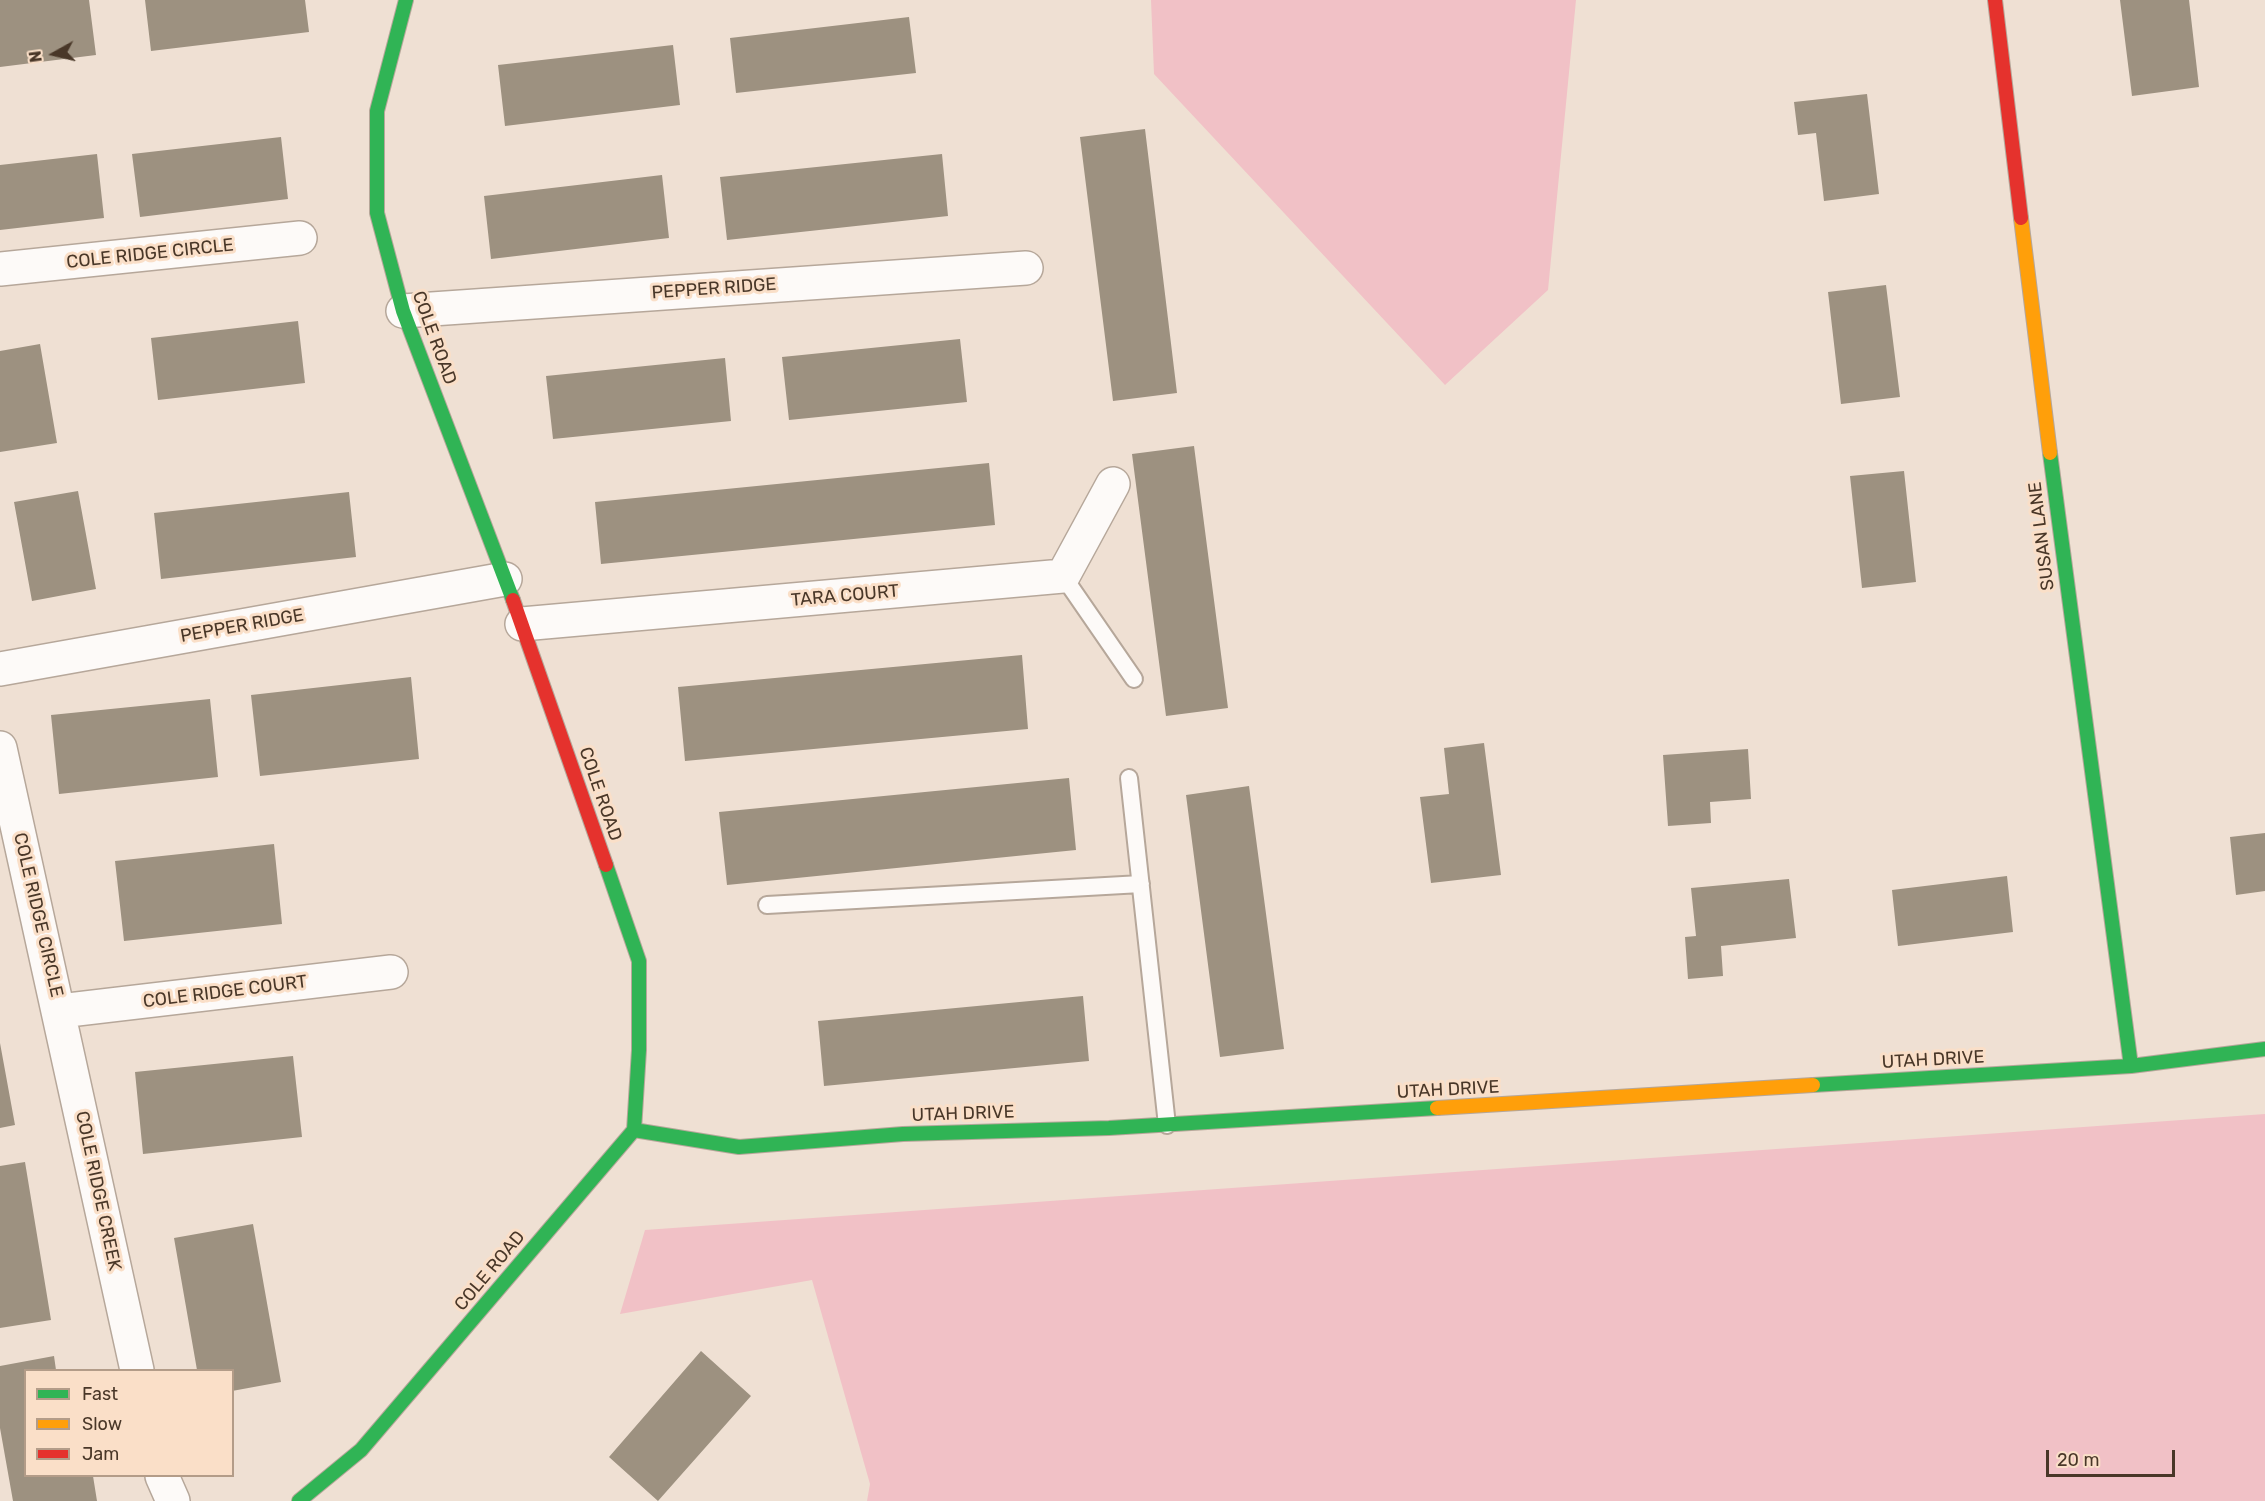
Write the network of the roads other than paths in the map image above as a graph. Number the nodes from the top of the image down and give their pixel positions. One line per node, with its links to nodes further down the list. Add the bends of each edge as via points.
1 (406, 0): 6 (street, COLE ROAD, via 377,111 377,213)
2 (1995, 0): 20 (street, SUSAN LANE, via 2069,610)
3 (300, 238): 5 (street, COLE RIDGE CIRCLE)
4 (1026, 268): 6 (street, PEPPER RIDGE)
5 (0, 269)
6 (403, 311): 9 (street, COLE ROAD)
7 (1113, 484): 8 (street)
8 (1063, 576): 10 (street, TARA COURT); 12 (lane)
9 (494, 581): 10 (street, COLE ROAD); 11 (street, PEPPER RIDGE)
10 (522, 624): 22 (street, COLE ROAD, via 639,961)
11 (0, 669)
12 (1134, 679)
13 (0, 748): 18 (street, COLE RIDGE CIRCLE)
14 (1129, 778): 15 (lane)
15 (1141, 884): 16 (lane); 21 (lane)
16 (767, 905)
17 (391, 972): 18 (street, COLE RIDGE COURT)
18 (60, 1011): 23 (street, COLE RIDGE CREEK)
19 (2265, 1049): 20 (street, UTAH DRIVE)
20 (2132, 1066): 21 (street, UTAH DRIVE)
21 (1167, 1125): 22 (street, UTAH DRIVE, via 903,1134 739,1148)
22 (634, 1131): 26 (street, COLE ROAD, via 362,1450)
23 (137, 1369)
24 (162, 1477): 25 (street)
25 (173, 1501)
26 (300, 1501)

